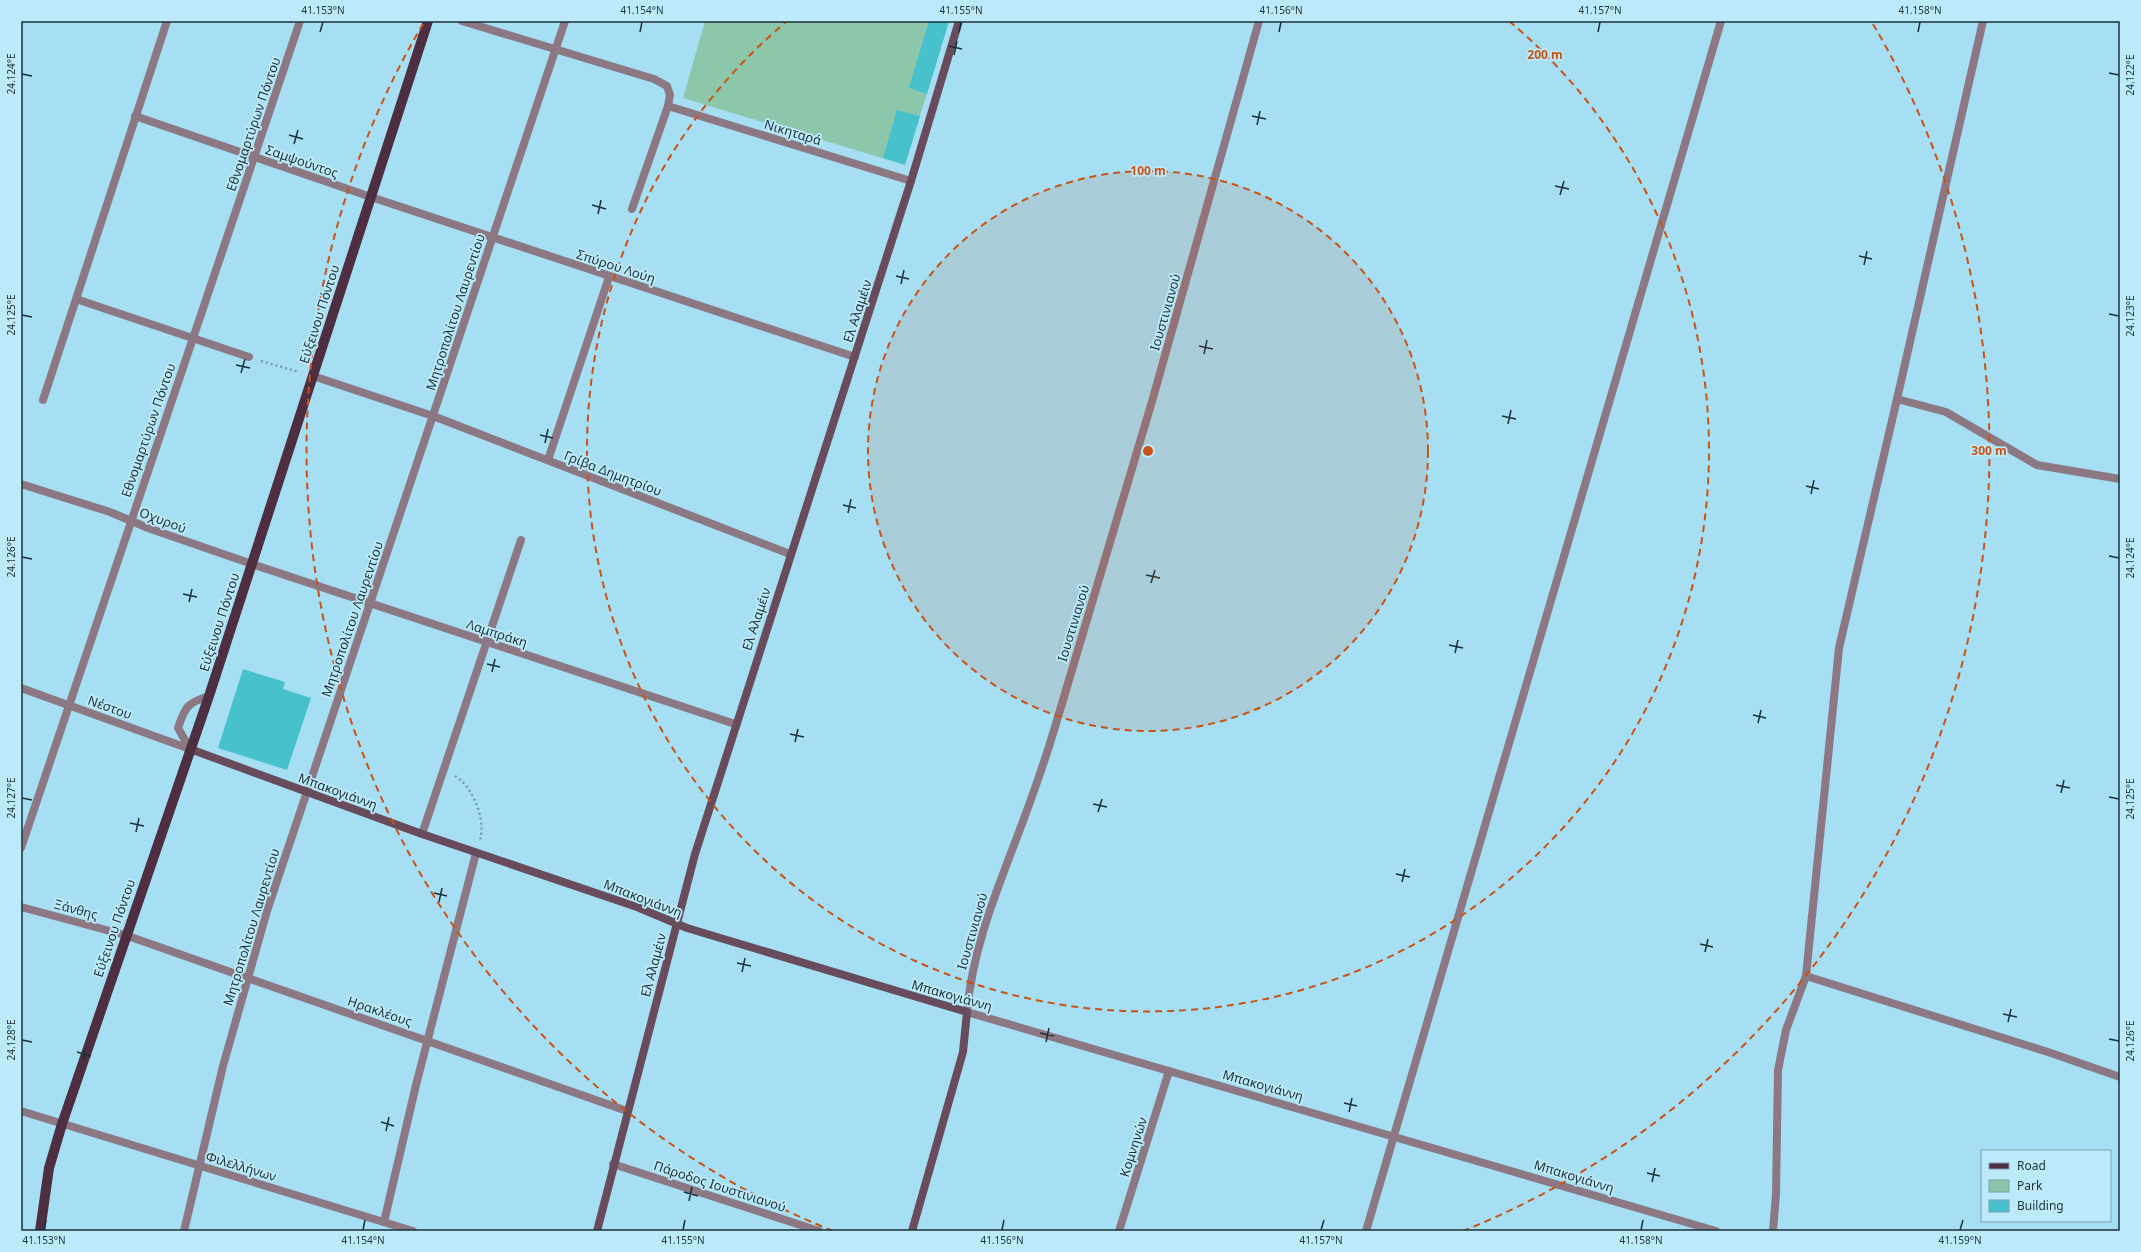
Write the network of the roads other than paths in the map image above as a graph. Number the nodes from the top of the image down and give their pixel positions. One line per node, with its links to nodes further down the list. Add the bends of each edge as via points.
1 (167, 21): 13 (street)
2 (300, 21): 14 (street, Εθνομαρτύρων Πόντου)
3 (428, 21): 16 (main road, Εύξεινου Πόντου)
4 (462, 21): 10 (street)
5 (565, 21): 11 (street, Μητροπολίτου Λαυρεντίου)
6 (959, 21): 15 (street, Ελ Αλαμέιν)
7 (1260, 21): 51 (street, Ιουστινιανού, via 1153,398 1055,727 978,948 971,975)
8 (1721, 21): 58 (street)
9 (1983, 21): 25 (street)
10 (482, 24): 11 (street)
11 (556, 49): 12 (street, via 654,79 667,86 670,95); 18 (street, Μητροπολίτου Λαυρεντίου)
12 (668, 106): 15 (street, Νικηταρά); 17 (street)
13 (135, 116): 14 (street, Σαμψούντος); 20 (street)
14 (254, 158): 16 (street, Σαμψούντος); 21 (street, Εθνομαρτύρων Πόντου)
15 (911, 181): 23 (street, Ελ Αλαμέιν)
16 (371, 197): 18 (street, Σπύρου Λούη); 24 (main road, Εύξεινου Πόντου)
17 (632, 209)
18 (492, 238): 19 (street, Σπύρου Λούη); 27 (street, Μητροπολίτου Λαυρεντίου)
19 (609, 276): 23 (street, Σπύρου Λούη); 28 (street)
20 (76, 299): 21 (street); 26 (street)
21 (192, 338): 22 (street); 31 (street, Εθνομαρτύρων Πόντου)
22 (249, 357)
23 (855, 357): 33 (street, Ελ Αλαμέιν)
24 (313, 376): 27 (street, Γρίβα Δημητρίου); 34 (main road, Εύξεινου Πόντου)
25 (1897, 399): 29 (street, via 1946,412 2037,465); 49 (street, via 1839,648)
26 (43, 400)
27 (433, 416): 28 (street, Γρίβα Δημητρίου); 35 (street, Μητροπολίτου Λαυρεντίου)
28 (548, 460): 33 (street, Γρίβα Δημητρίου)
29 (2120, 479)
30 (21, 484): 31 (street, Οχυρού)
31 (131, 521): 34 (street, Οχυρού); 39 (street, Εθνομαρτύρων Πόντου)
32 (521, 540): 36 (street)
33 (790, 554): 40 (street, Ελ Αλαμέιν)
34 (252, 564): 35 (street, Λαμπράκη); 38 (main road, Εύξεινου Πόντου)
35 (371, 604): 36 (street, Λαμπράκη); 42 (street, Μητροπολίτου Λαυρεντίου)
36 (487, 642): 40 (street, Λαμπράκη); 43 (street)
37 (21, 688): 39 (street, Νέστου)
38 (209, 696): 41 (main road, Εύξεινου Πόντου); 41 (street, via 196,700 184,709 178,728)
39 (70, 706): 41 (street, Νέστου); 44 (street, Εθνομαρτύρων Πόντου)
40 (735, 724): 47 (street, Ελ Αλαμέιν)
41 (190, 749): 42 (street, Μπακογιάννη); 48 (main road, Εύξεινου Πόντου)
42 (306, 792): 43 (street, Μπακογιάννη); 50 (street, Μητροπολίτου Λαυρεντίου)
43 (422, 834): 45 (street, Μπακογιάννη)
44 (21, 848)
45 (476, 853): 47 (street, Μπακογιάννη); 52 (street)
46 (21, 907): 48 (street, Ξάνθης)
47 (676, 923): 51 (street, Μπακογιάννη); 56 (street, Ελ Αλαμέιν)
48 (126, 935): 50 (street, Ηρακλέους); 57 (main road, Εύξεινου Πόντου)
49 (1806, 976): 54 (street); 71 (street, via 1780,1054)
50 (247, 977): 52 (street, Ηρακλέους); 60 (street, Μητροπολίτου Λαυρεντίου)
51 (967, 1012): 53 (street, Μπακογιάννη); 67 (street, Ιουστινιανού, via 962,1052)
52 (427, 1040): 56 (street, Ηρακλέους); 61 (street)
53 (1170, 1070): 58 (street, Μπακογιάννη); 68 (street, Κομνηνών)
54 (2120, 1077)
55 (21, 1111): 57 (street, Φιλελλήνων)
56 (627, 1111): 59 (street, Ελ Αλαμέιν)
57 (62, 1124): 60 (street, Φιλελλήνων); 62 (main road, Εύξεινου Πόντου, via 49,1168)
58 (1393, 1135): 69 (street); 70 (street, Μπακογιάννη)
59 (613, 1164): 65 (street, Ελ Αλαμέιν); 66 (street, Πάροδος Ιουστινιανού)
60 (200, 1166): 61 (street, Φιλελλήνων); 63 (street, Μητροπολίτου Λαυρεντίου)
61 (384, 1222): 64 (street, Φιλελλήνων)
62 (40, 1231)
63 (184, 1231)
64 (413, 1231)
65 (597, 1231)
66 (819, 1231)
67 (912, 1231)
68 (1119, 1231)
69 (1366, 1231)
70 (1716, 1231)
71 (1773, 1231)

